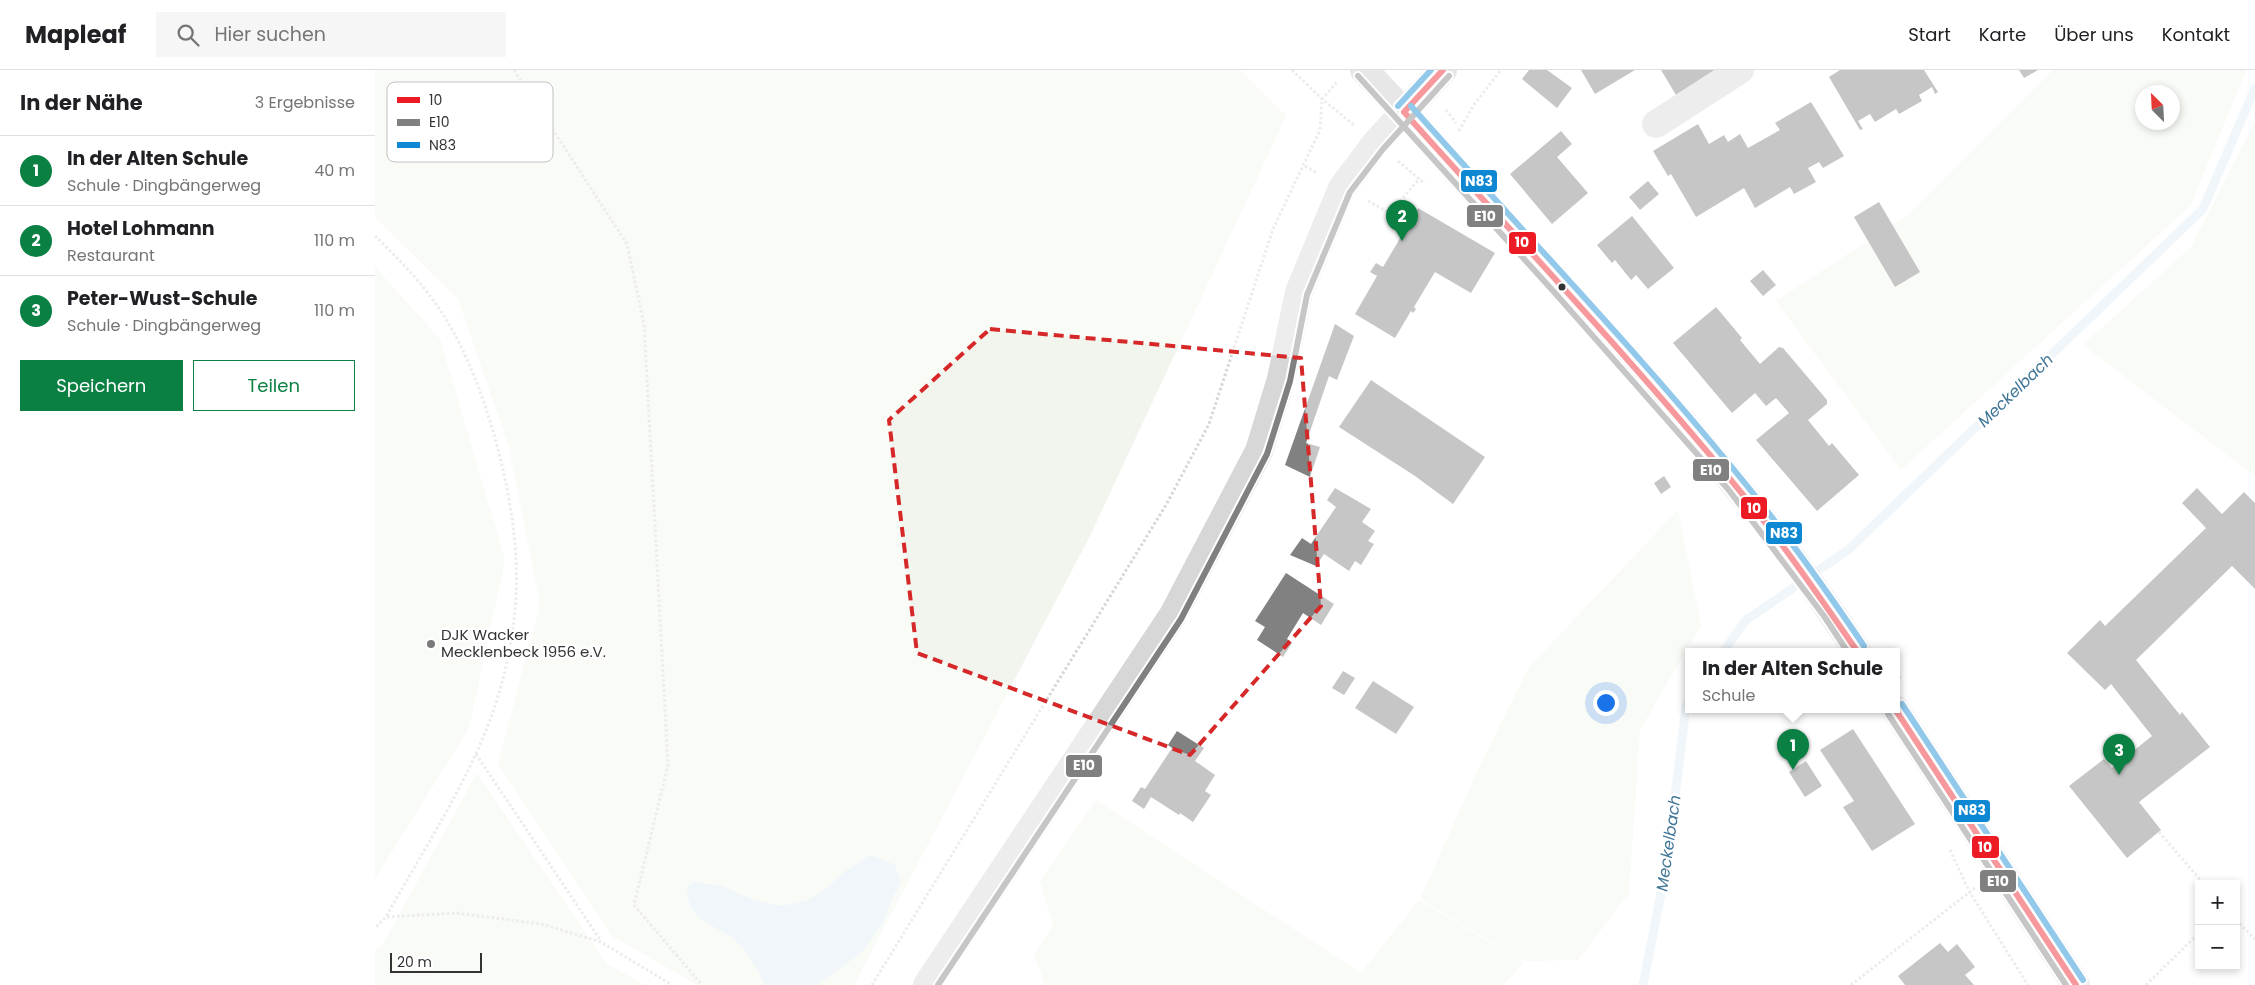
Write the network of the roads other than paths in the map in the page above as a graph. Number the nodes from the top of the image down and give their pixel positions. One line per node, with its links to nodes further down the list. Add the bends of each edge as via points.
1 (1443, 70): 4 (main road)
2 (1740, 70): 5 (street)
3 (1353, 74): 4 (main road)
4 (1404, 112): 6 (street, via 1735,483); 8 (street, via 1343,188 1299,292 1281,379 1259,451 1173,615)
5 (1656, 124)
6 (1855, 648)
7 (1898, 713): 9 (street)
8 (927, 985)
9 (2075, 985)

